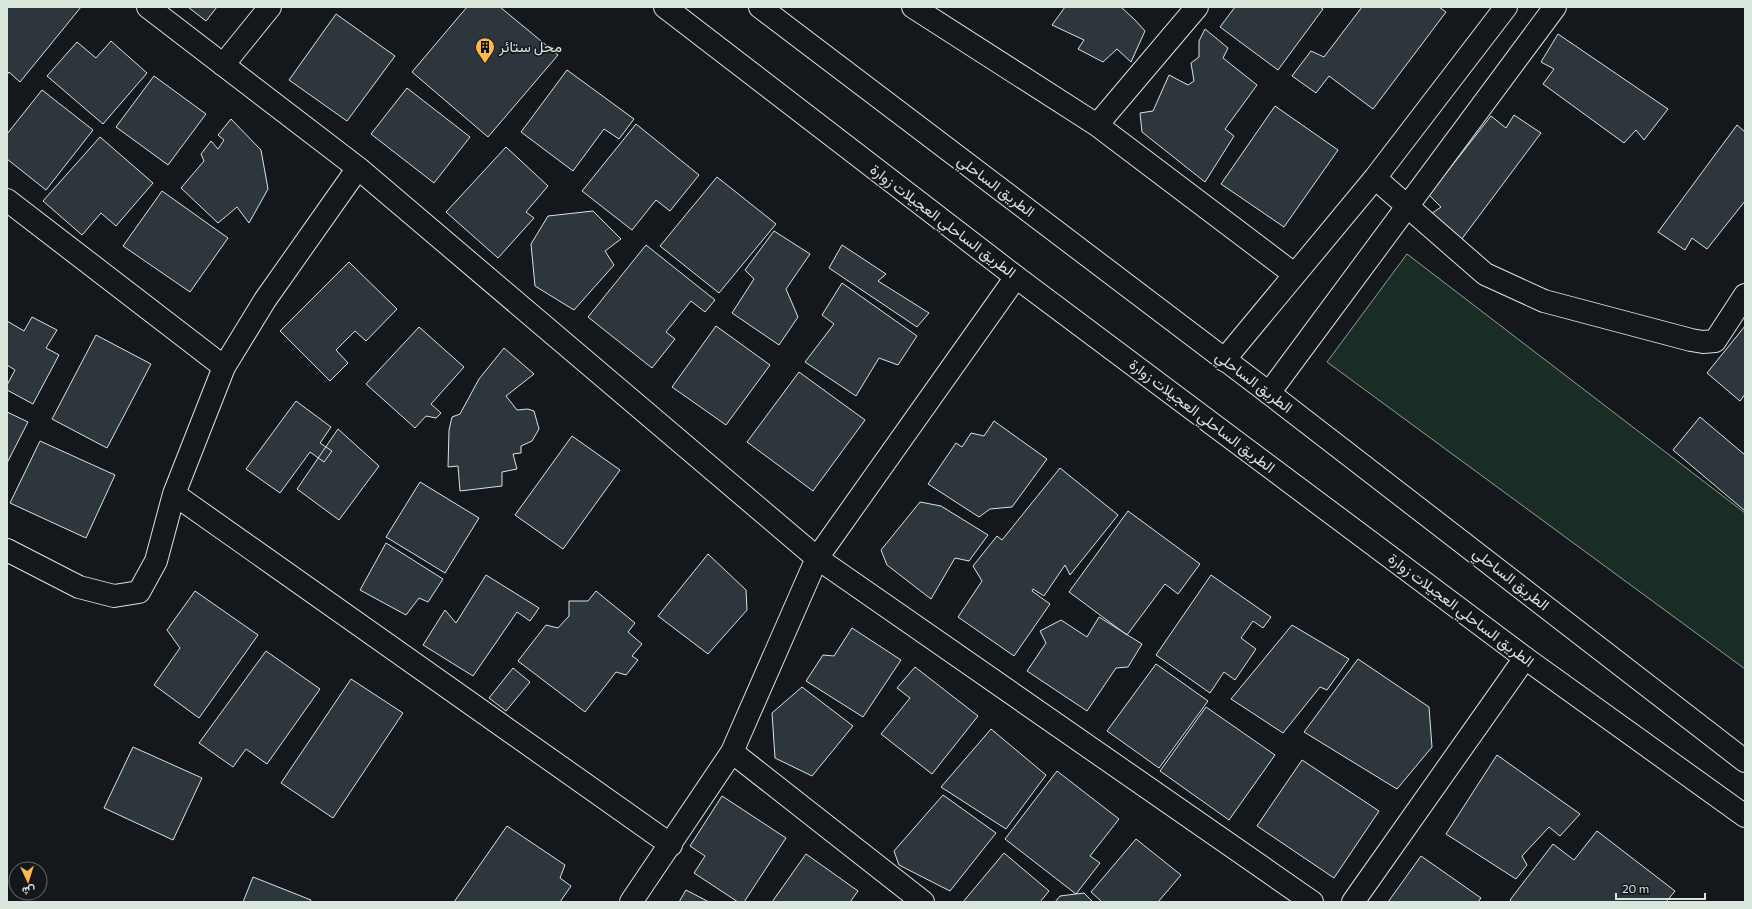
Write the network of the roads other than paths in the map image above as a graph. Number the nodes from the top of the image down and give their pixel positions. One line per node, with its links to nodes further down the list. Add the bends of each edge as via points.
1 (148, 7): 9 (main road)
2 (270, 7): 9 (main road)
3 (665, 7): 16 (main road, الطريق الساحلي العجيلات زوارة)
4 (760, 7): 18 (main road, الطريق الساحلي)
5 (1197, 7): 10 (main road)
6 (1506, 7): 12 (main road)
7 (1555, 7): 14 (main road)
8 (918, 9): 10 (main road)
9 (224, 65): 11 (main road)
10 (1097, 125): 15 (main road)
11 (358, 168): 19 (main road, via 265,300); 23 (main road)
12 (1375, 178): 14 (main road); 15 (main road)
13 (7, 200): 19 (main road)
14 (1408, 206): 17 (main road, via 1485,274 1544,301 1636,326 1691,340 1715,341); 20 (main road)
15 (1294, 274): 18 (main road)
16 (1016, 276): 23 (main road); 24 (main road, الطريق الساحلي العجيلات زوارة)
17 (1745, 295)
18 (1224, 360): 20 (main road, الطريق الساحلي)
19 (224, 367): 21 (main road)
20 (1269, 393): 26 (main road, الطريق الساحلي)
21 (174, 494): 22 (main road, via 156,561 139,592 114,596 79,587); 28 (main road)
22 (7, 550)
23 (817, 558): 25 (main road); 31 (main road)
24 (1525, 658): 27 (main road, الطريق الساحلي العجيلات زوارة); 32 (main road)
25 (732, 752): 28 (main road); 30 (main road)
26 (1745, 761)
27 (1745, 816)
28 (671, 845): 29 (main road)
29 (631, 902)
30 (922, 902)
31 (1312, 902)
32 (1353, 902)

